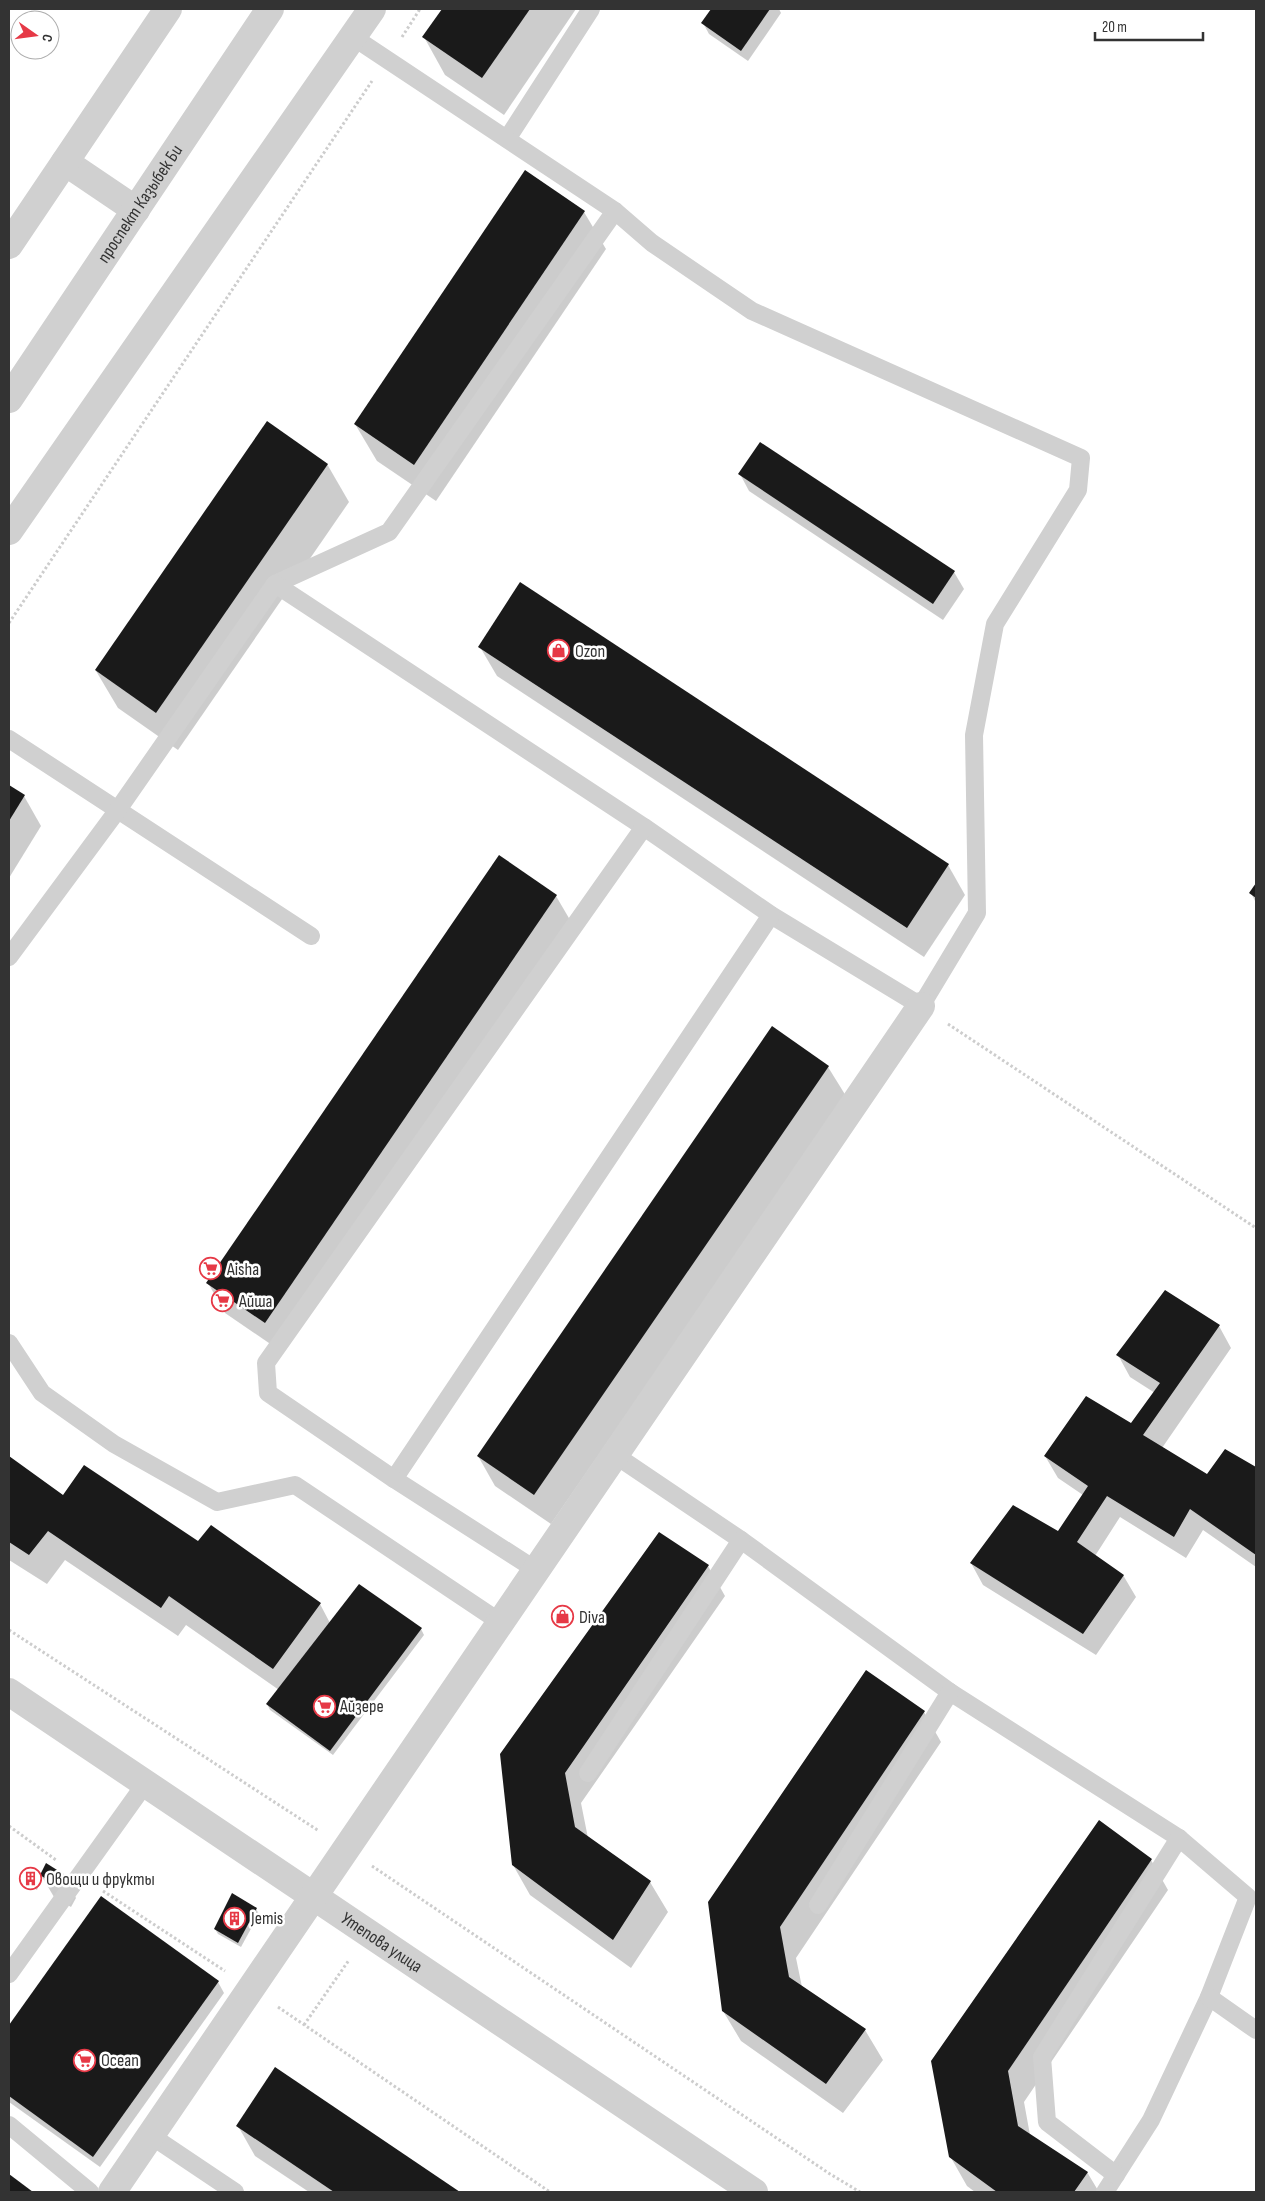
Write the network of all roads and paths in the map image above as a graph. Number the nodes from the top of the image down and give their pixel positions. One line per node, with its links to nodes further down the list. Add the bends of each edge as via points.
1 (168, 9): 9 (street)
2 (270, 9): 10 (street, проспект Казыбек Би)
3 (372, 9): 6 (street)
4 (420, 9): 7 (path)
5 (591, 9): 8 (lane)
6 (353, 37): 7 (lane); 14 (street)
7 (387, 59): 8 (lane); 16 (path)
8 (507, 139): 11 (lane)
9 (65, 162): 10 (street); 12 (street)
10 (136, 210): 13 (street, проспект Казыбек Би)
11 (615, 211): 15 (lane, via 388,532); 23 (lane, via 652,243 752,311 1081,458 1078,490 995,624 974,735 977,913)
12 (9, 245)
13 (9, 399)
14 (9, 531)
15 (275, 584): 18 (lane); 19 (lane)
16 (9, 623)
17 (9, 739): 18 (lane)
18 (116, 811): 21 (lane); 22 (lane)
19 (644, 827): 20 (lane); 27 (lane, via 266,1363 268,1393)
20 (771, 915): 23 (lane); 27 (lane)
21 (311, 936)
22 (9, 957)
23 (921, 1006): 24 (path); 26 (street)
24 (1256, 1228)
25 (9, 1343): 30 (lane, via 42,1393 114,1444 217,1502 295,1485)
26 (615, 1455): 28 (lane); 29 (street)
27 (394, 1479): 29 (lane)
28 (741, 1540): 33 (lane); 34 (lane)
29 (536, 1570): 30 (street)
30 (500, 1622): 38 (street)
31 (9, 1630): 38 (path)
32 (9, 1692): 35 (street, Утепова улица)
33 (950, 1692): 37 (lane); 41 (lane)
34 (588, 1773)
35 (145, 1784): 39 (lane); 40 (street, Утепова улица)
36 (9, 1826): 39 (path)
37 (1179, 1838): 45 (lane, via 1248,1897); 50 (lane, via 1042,2057 1047,2122)
38 (346, 1849): 40 (street); 56 (path)
39 (80, 1876): 43 (lane); 44 (path)
40 (314, 1896): 44 (street); 55 (street, Утепова улица)
41 (818, 1905)
42 (351, 1958): 46 (path)
43 (9, 1974)
44 (251, 1988): 46 (path); 49 (street)
45 (1209, 1997): 47 (lane); 50 (lane, via 1152,2120)
46 (304, 2025): 54 (path)
47 (1256, 2030)
48 (9, 2125): 51 (lane)
49 (150, 2135): 52 (street); 53 (lane)
50 (1116, 2175): 57 (lane)
51 (90, 2192)
52 (112, 2192)
53 (235, 2192)
54 (550, 2192)
55 (754, 2192)
56 (860, 2192)
57 (1105, 2192)

